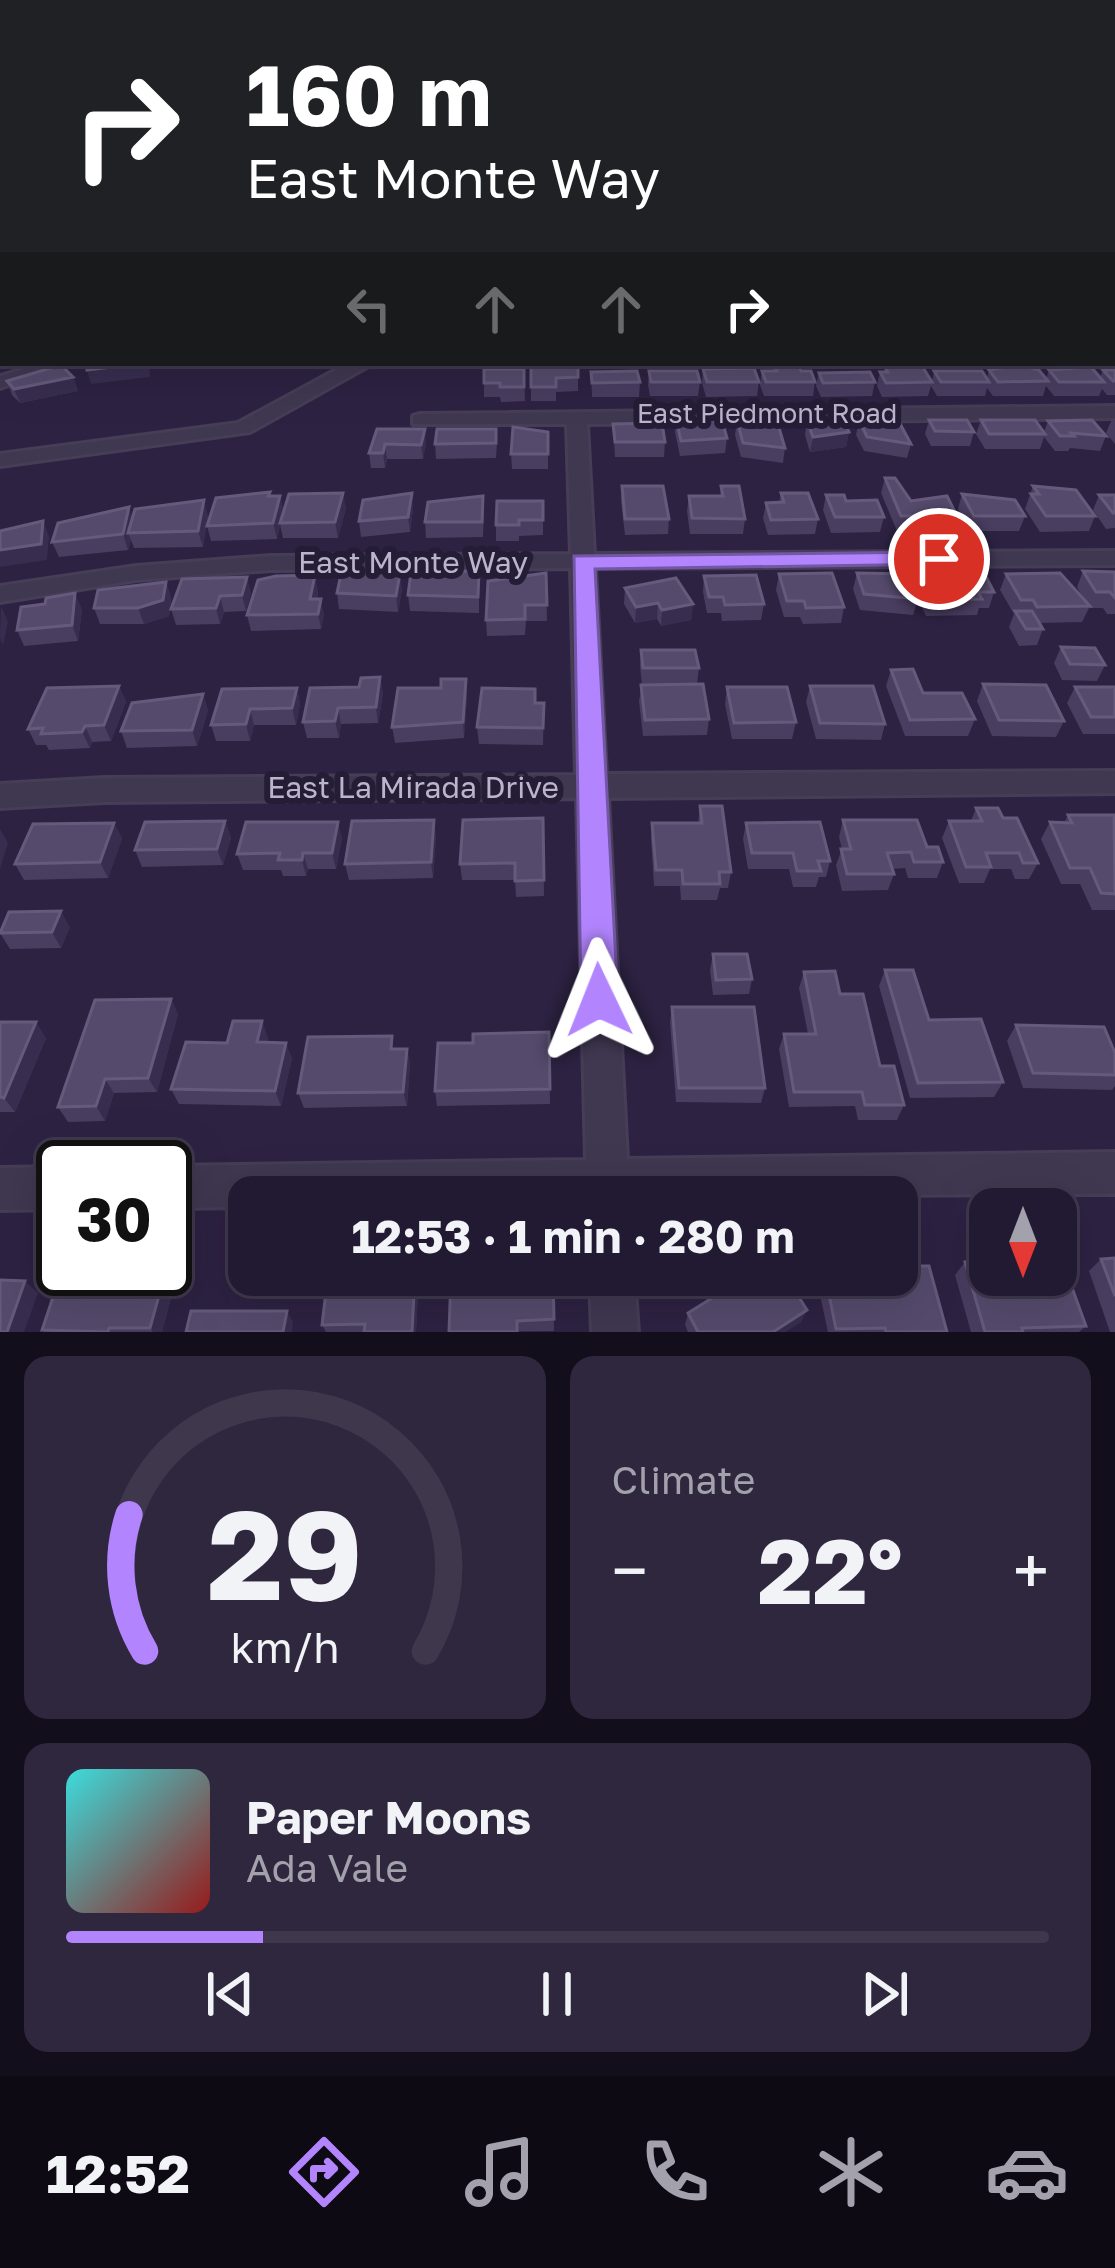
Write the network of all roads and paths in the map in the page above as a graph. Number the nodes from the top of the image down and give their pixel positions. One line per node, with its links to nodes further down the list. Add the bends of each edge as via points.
1 (55, 366): 3 (street)
2 (357, 366): 7 (street, via 243,428)
3 (0, 382)
4 (1115, 412): 5 (street, East Piedmont Road)
5 (577, 418): 6 (street, East Piedmont Road); 9 (street)
6 (420, 420)
7 (0, 460)
8 (1115, 558): 9 (street, East Monte Way)
9 (583, 562): 10 (street, East Monte Way, via 271,563); 12 (street)
10 (0, 594)
11 (1115, 782): 12 (street, East La Mirada Drive)
12 (592, 787): 13 (street, East La Mirada Drive); 15 (street)
13 (0, 796)
14 (1115, 1173): 16 (street)
15 (607, 1176)
16 (918, 1179)
17 (192, 1187): 18 (street)
18 (228, 1187)
19 (36, 1188): 20 (street)
20 (0, 1189)
21 (613, 1296): 22 (street)
22 (615, 1332)

